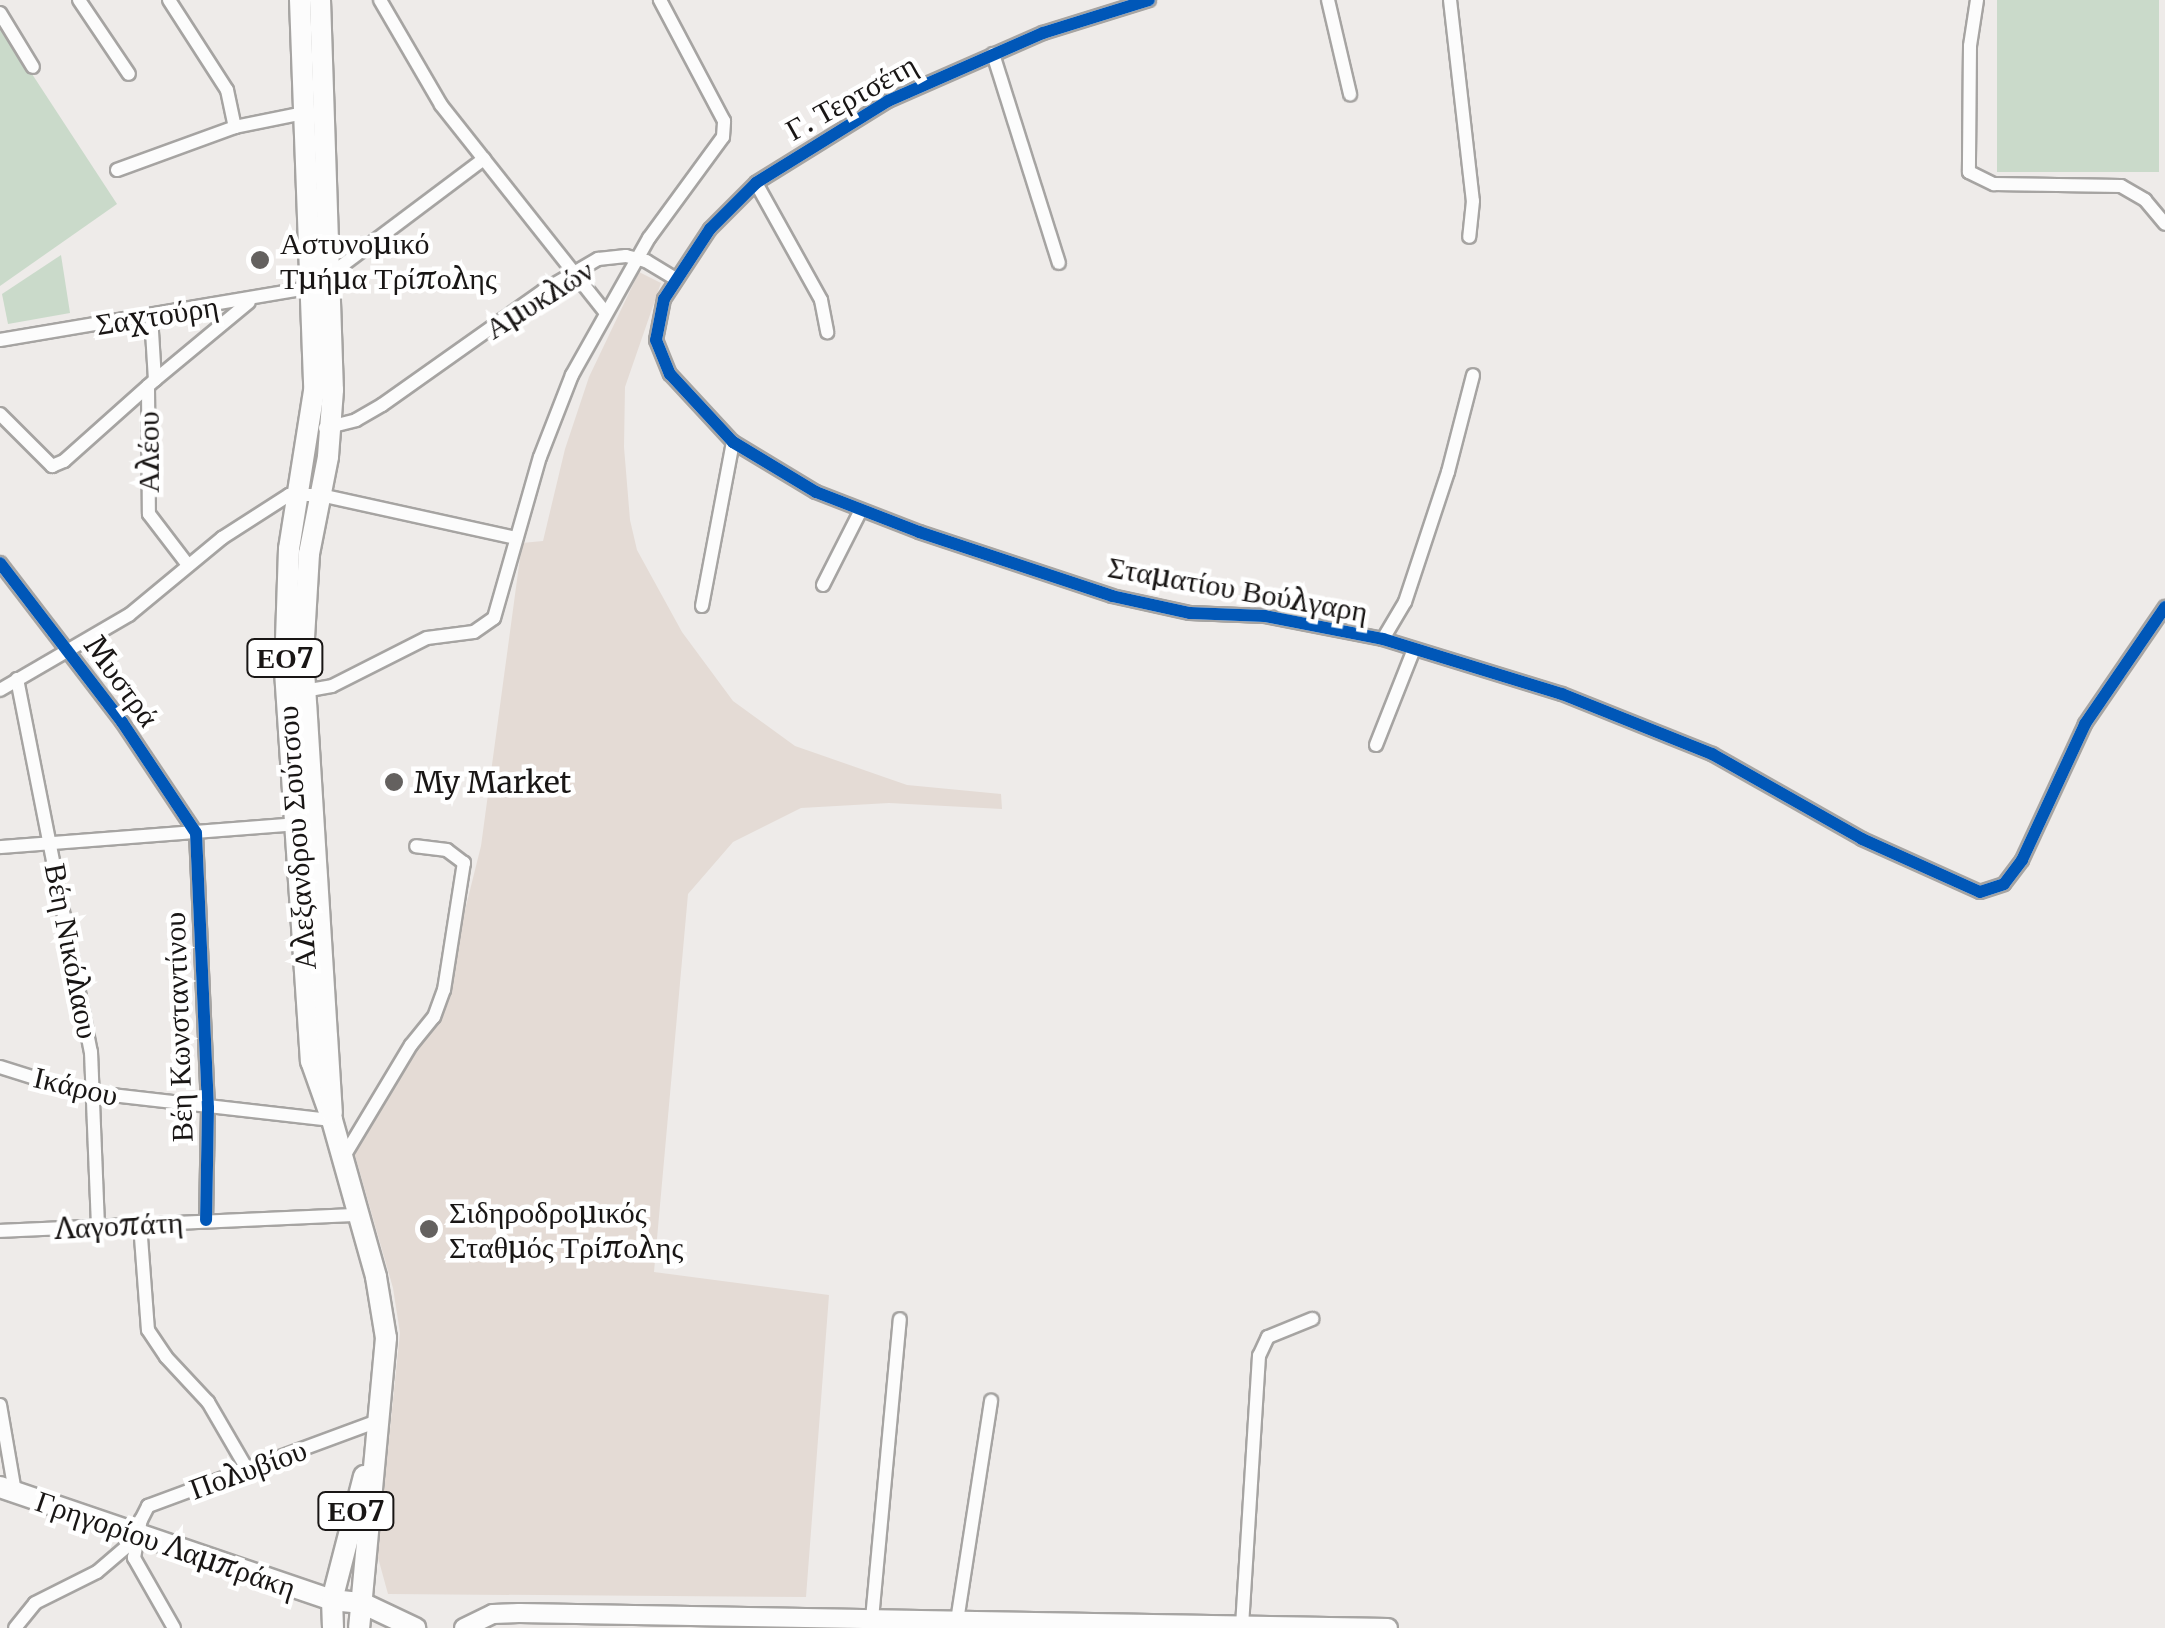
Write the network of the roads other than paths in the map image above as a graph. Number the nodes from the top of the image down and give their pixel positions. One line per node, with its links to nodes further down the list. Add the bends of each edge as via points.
1 (78, 0): 14 (street)
2 (169, 0): 17 (street, via 227,90)
3 (300, 0): 16 (main road, Αλεξανδρου Σούτσου / ΕΟ7)
4 (320, 0): 26 (main road, Αλεξανδρου Σούτσου / ΕΟ7)
5 (380, 0): 18 (street, via 435,97)
6 (660, 0): 23 (street, Αμυκλών, via 725,129)
7 (1150, 0): 12 (street, Γ. Τερτσέτη)
8 (1328, 0): 15 (street)
9 (1450, 0): 22 (street, via 1473,201)
10 (1978, 0): 21 (street, via 1970,46 1969,172 1994,184 2121,186 2145,200)
11 (0, 13): 13 (street)
12 (993, 54): 20 (street, Γ. Τερτσέτη, via 888,101); 24 (street)
13 (33, 66)
14 (129, 74)
15 (1350, 94)
16 (304, 112): 17 (street); 28 (main road, Αλεξανδρου Σούτσου / ΕΟ7)
17 (236, 127): 19 (street)
18 (484, 159): 25 (street); 26 (street)
19 (117, 170)
20 (756, 183): 27 (street, Γ. Τερτσέτη, via 710,229); 32 (street, via 821,300)
21 (2165, 224)
22 (1469, 237)
23 (636, 258): 25 (street, Αμυκλών, via 608,257); 27 (street); 30 (street)
24 (1059, 263)
25 (574, 272): 30 (street); 37 (street, Αμυκλών, via 391,399)
26 (332, 273): 28 (street); 37 (main road, Αλεξανδρου Σούτσου / ΕΟ7)
27 (676, 279): 38 (street, Σταματίου Βούλγαρη, via 657,318 659,353 685,392)
28 (313, 284): 29 (street, Σαχτούρη); 37 (main road, Αλεξανδρου Σούτσου / ΕΟ7)
29 (251, 301): 31 (street, Σαχτούρη); 35 (street)
30 (606, 312): 41 (street, via 554,414)
31 (150, 315): 33 (street, Σαχτούρη); 35 (street, Αλέου)
32 (827, 332)
33 (0, 340)
34 (1473, 375): 47 (street, via 1405,602)
35 (152, 383): 36 (street, via 52,466); 43 (street, Αλέου, via 149,514)
36 (0, 414)
37 (321, 428): 39 (main road, Αλεξανδρου Σούτσου / ΕΟ7)
38 (734, 442): 40 (street, Σταματίου Βούλγαρη, via 776,472); 45 (street)
39 (310, 494): 41 (street); 43 (street, via 265,508); 52 (main road, Αλεξανδρου Σούτσου / ΕΟ7); 54 (main road, Αλεξανδρου Σούτσου / ΕΟ7, via 285,603)
40 (861, 510): 44 (street); 47 (street, Σταματίου Βούλγαρη, via 1112,596)
41 (516, 538): 52 (street, via 494,618 485,628 426,638 332,686)
42 (0, 563): 48 (street, Μυστρά)
43 (188, 565): 48 (street, via 130,615)
44 (823, 584)
45 (702, 606)
46 (2165, 607): 49 (street, Σταματίου Βούλγαρη, via 2085,724 2022,860 2004,884 1980,892 1862,839 1712,754 1562,694)
47 (1383, 640): 49 (street, Σταματίου Βούλγαρη)
48 (67, 648): 50 (street); 55 (street, Μυστρά)
49 (1414, 649): 53 (street)
50 (17, 679): 51 (street); 56 (street, Βέη Νικόλαου)
51 (0, 690)
52 (304, 691): 54 (main road, Αλεξανδρου Σούτσου / ΕΟ7)
53 (1376, 745)
54 (302, 824): 55 (street); 62 (main road, Αλεξανδρου Σούτσου / ΕΟ7, via 332,1056)
55 (196, 833): 56 (street); 61 (street, Βέη Κωνσταντίνου)
56 (52, 844): 58 (street); 60 (street, Βέη Νικόλαου)
57 (416, 846): 63 (street, via 446,850 464,863 444,990)
58 (0, 847)
59 (0, 1067): 60 (street, Ικάρου)
60 (94, 1094): 61 (street, Ικάρου); 67 (street, Βέη Νικόλαου)
61 (208, 1108): 62 (street, Ικάρου); 65 (street, Βέη Κωνσταντίνου)
62 (332, 1120): 63 (main road, Αλεξανδρου Σούτσου / ΕΟ7)
63 (343, 1158): 64 (main road, Αλεξανδρου Σούτσου / ΕΟ7)
64 (359, 1215): 65 (street, Λαγοπάτη); 73 (main road, Αλεξανδρου Σούτσου / ΕΟ7, via 386,1338)
65 (206, 1220): 66 (street, Λαγοπάτη)
66 (140, 1224): 67 (street, Λαγοπάτη); 74 (street, via 148,1330 208,1402)
67 (98, 1227): 68 (street, Λαγοπάτη)
68 (0, 1231)
69 (1312, 1318): 83 (street, via 1268,1337 1258,1356)
70 (900, 1319): 79 (street)
71 (992, 1401): 81 (street)
72 (0, 1405): 75 (street)
73 (378, 1421): 74 (street, Πολυβίου); 77 (main road, Αλεξανδρου Σούτσου / ΕΟ7); 80 (main road, Αλεξανδρου Σούτσου / ΕΟ7)
74 (247, 1469): 76 (street, Πολυβίου, via 148,1506)
75 (7, 1490): 76 (main road, Γρηγορίου Λαμπράκη)
76 (139, 1535): 77 (main road, Γρηγορίου Λαμπράκη); 84 (street, via 97,1572 35,1603); 85 (street, via 134,1558)
77 (332, 1600): 80 (main road); 86 (main road, ΕΟ7)
78 (519, 1613): 79 (main road); 88 (main road, via 493,1614); 89 (main road)
79 (872, 1619): 81 (main road)
80 (363, 1620): 87 (main road)
81 (957, 1620): 82 (main road)
82 (1041, 1625): 83 (main road)
83 (1242, 1626): 90 (main road)
84 (15, 1628)
85 (174, 1628)
86 (333, 1628)
87 (414, 1628)
88 (464, 1628)
89 (504, 1628)
90 (1388, 1628)

